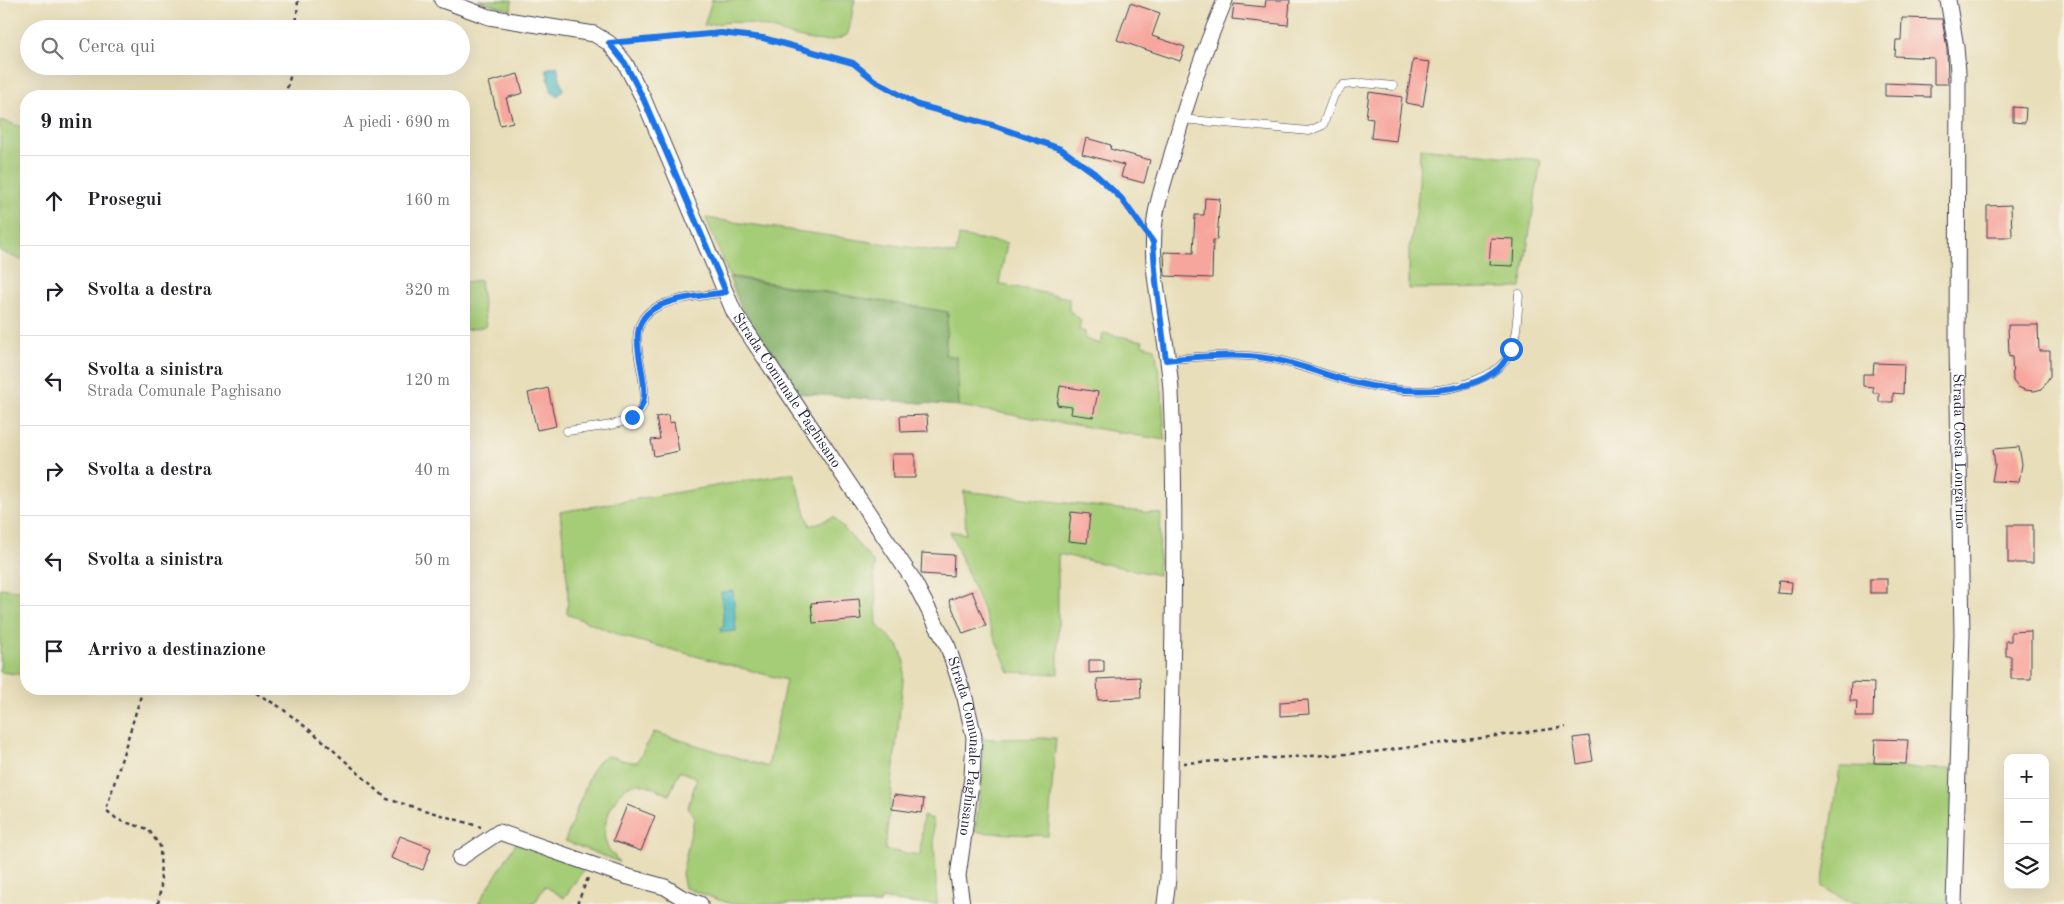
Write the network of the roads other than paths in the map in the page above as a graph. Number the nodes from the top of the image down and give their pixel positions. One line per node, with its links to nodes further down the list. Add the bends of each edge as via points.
1 (442, 0): 6 (street, Strada Comunale Paghisano, via 489,17 594,34 609,43 625,63 643,98)
2 (1225, 0): 5 (street, via 1202,54)
3 (1948, 0): 14 (street, Strada Costa Longarino, via 1958,72 1957,345 1962,634)
4 (1393, 86): 5 (lane, via 1343,85 1334,95 1322,125 1309,131)
5 (1181, 119): 8 (street, via 1156,212 1153,242)
6 (726, 292): 9 (lane, via 669,303 648,313 637,336 645,398 638,414 625,421); 12 (street, Strada Comunale Paghisano, via 734,312 912,578 948,647 974,736 972,777 958,876)
7 (1519, 294): 8 (lane, via 1515,337 1505,360 1485,376 1451,388 1388,388 1352,382 1291,363 1240,355)
8 (1166, 360): 13 (street, via 1170,388 1173,517)
9 (567, 431)
10 (460, 858): 11 (street, via 499,832 665,887)
11 (700, 904)
12 (962, 904)
13 (1165, 904)
14 (1954, 904)

